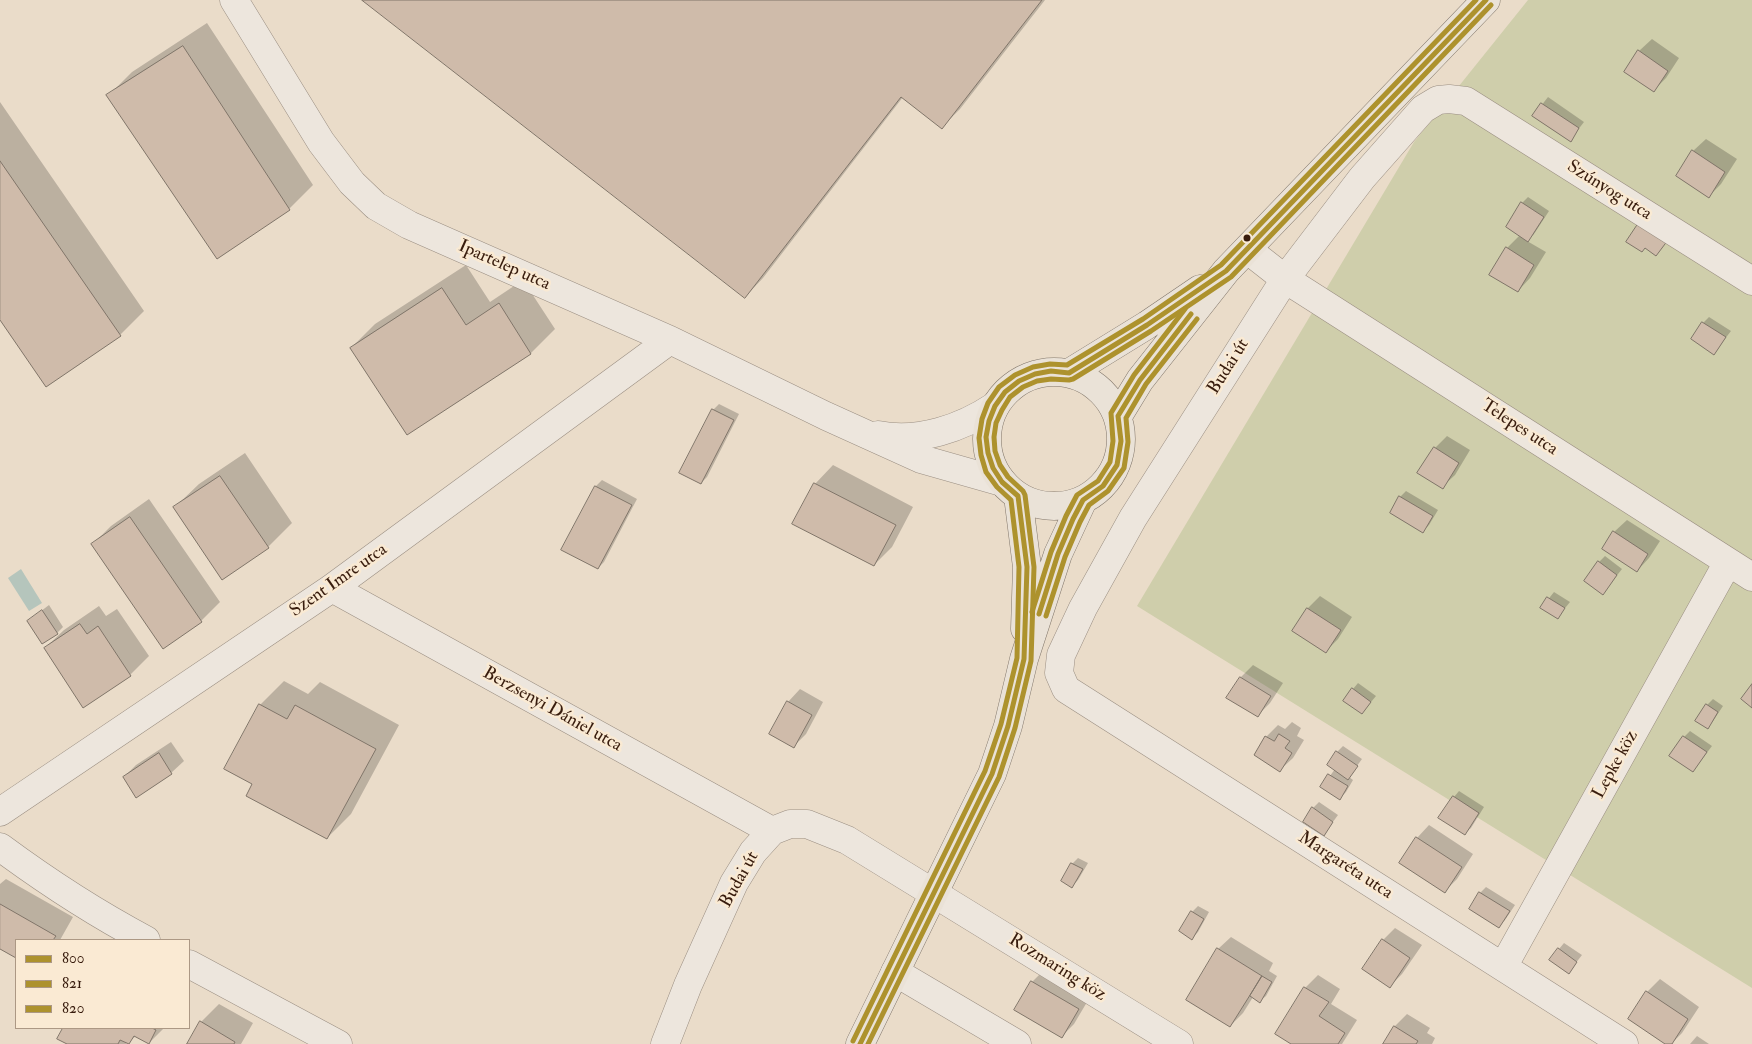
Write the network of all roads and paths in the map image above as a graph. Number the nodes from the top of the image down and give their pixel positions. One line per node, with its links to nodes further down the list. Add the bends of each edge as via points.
1 (234, 0): 8 (street, Ipartelep utca, via 321,142 352,183 376,206 409,225)
2 (1486, 0): 4 (main road)
3 (1466, 101): 6 (street, Budai út, via 1438,100 1423,109 1362,178); 7 (street, Szúnyog utca)
4 (1248, 250): 5 (main road); 6 (street, Telepes utca)
5 (1226, 271): 9 (main road, via 1147,325); 11 (main road, via 1140,380)
6 (1285, 279): 15 (street, Telepes utca); 19 (street, Budai út, via 1133,518 1082,608 1061,655 1059,673)
7 (1752, 281)
8 (670, 340): 12 (street, Ipartelep utca); 17 (street, Szent Imre utca)
9 (1068, 373): 10 (main road, via 1052,371 1018,381); 11 (main road, via 1090,381 1106,396)
10 (995, 406): 12 (street, via 980,416 937,433 885,436); 13 (main road, via 986,437 988,453 993,468)
11 (1118, 416): 14 (main road, via 1122,440 1117,465 1103,486)
12 (860, 431): 13 (street, via 921,459)
13 (1010, 489): 14 (main road, via 1030,503 1043,506 1071,505); 18 (main road, via 1027,567)
14 (1083, 500): 18 (main road, via 1058,554)
15 (1728, 562): 16 (street, Telepes utca); 26 (street, Lepke köz)
16 (1752, 577)
17 (332, 588): 20 (street, Szent Imre utca); 21 (street, Berzsenyi Dániel utca)
18 (1024, 659): 23 (main road, via 1008,726 992,774)
19 (1066, 688): 26 (street, Margaréta utca)
20 (0, 812)
21 (772, 831): 23 (street, Budai út, via 790,824 807,824 847,840); 29 (street, Budai út, via 752,852 734,883)
22 (0, 847): 24 (street, via 103,917)
23 (935, 893): 27 (main road); 32 (street, Rozmaring köz)
24 (144, 939)
25 (190, 965): 28 (street)
26 (1503, 967): 33 (street, Margaréta utca)
27 (896, 972): 30 (main road); 31 (street)
28 (338, 1044)
29 (665, 1044)
30 (860, 1044)
31 (1017, 1044)
32 (1179, 1044)
33 (1624, 1044)

